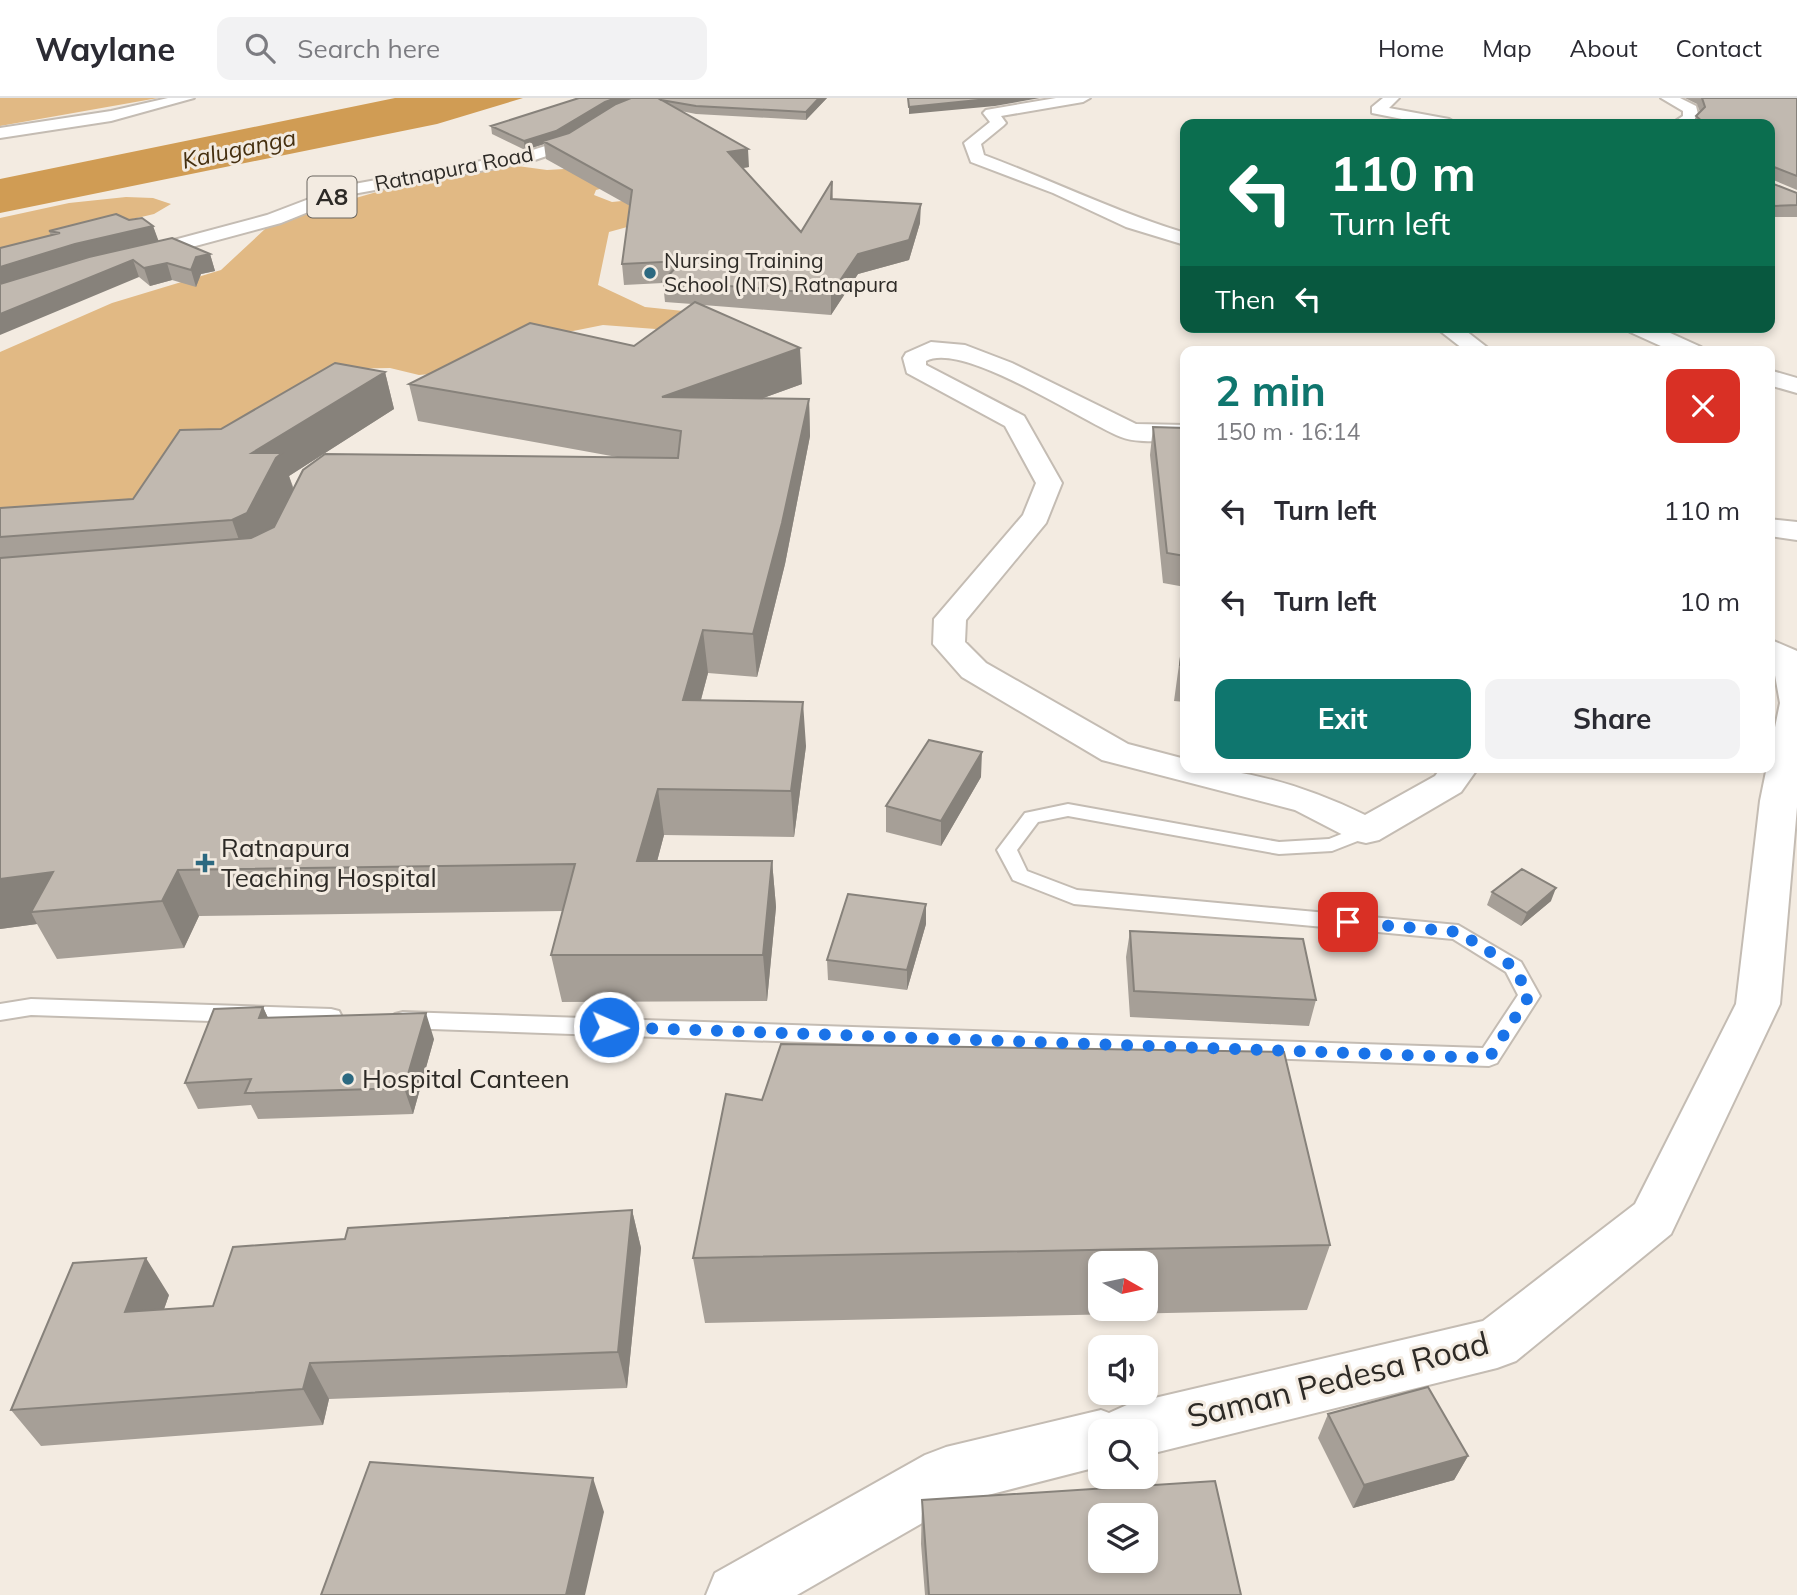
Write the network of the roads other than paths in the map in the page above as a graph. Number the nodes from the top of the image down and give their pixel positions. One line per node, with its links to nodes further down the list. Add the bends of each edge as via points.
1 (187, 98): 8 (main road, via 111,116)
2 (660, 98): 10 (main road, Ratnapura Road / A8, via 612,115 564,145 523,159 349,190 224,235)
3 (1083, 98): 9 (main road, via 991,113 998,123 972,143 977,158 1133,223)
4 (1392, 98): 6 (main road, via 1377,110)
5 (1668, 98): 7 (main road, via 1691,110)
6 (1423, 119)
7 (1689, 119)
8 (0, 133)
9 (1180, 237)
10 (116, 261)
11 (1455, 333): 13 (main road)
12 (1651, 333): 14 (main road)
13 (1473, 346)
14 (1680, 346)
15 (1775, 379): 16 (main road)
16 (1797, 386)
17 (1180, 433): 21 (main road, via 1131,432 1004,368 957,350 931,349 914,358 915,368 1016,421 1049,483 1036,517 950,619 949,644 974,670 1115,752)
18 (1775, 528): 19 (main road)
19 (1797, 531)
20 (1775, 652): 28 (main road, Saman Pedesa Road, via 1788,659 1797,702 1779,801 1758,1004 1653,1219 1497,1343)
21 (1180, 769)
22 (1196, 773): 24 (main road, via 1308,802)
23 (1457, 773): 24 (main road, via 1448,784)
24 (1366, 831): 27 (lane, via 1332,845 1279,848 1068,810 1032,817 1007,850 1020,875 1074,897 1458,932 1514,967 1529,996 1489,1058)
25 (0, 1012): 26 (lane, via 31,1007)
26 (350, 1018)
27 (378, 1019)
28 (1158, 1425)
29 (1088, 1441): 30 (main road, via 946,1476)
30 (737, 1595)

